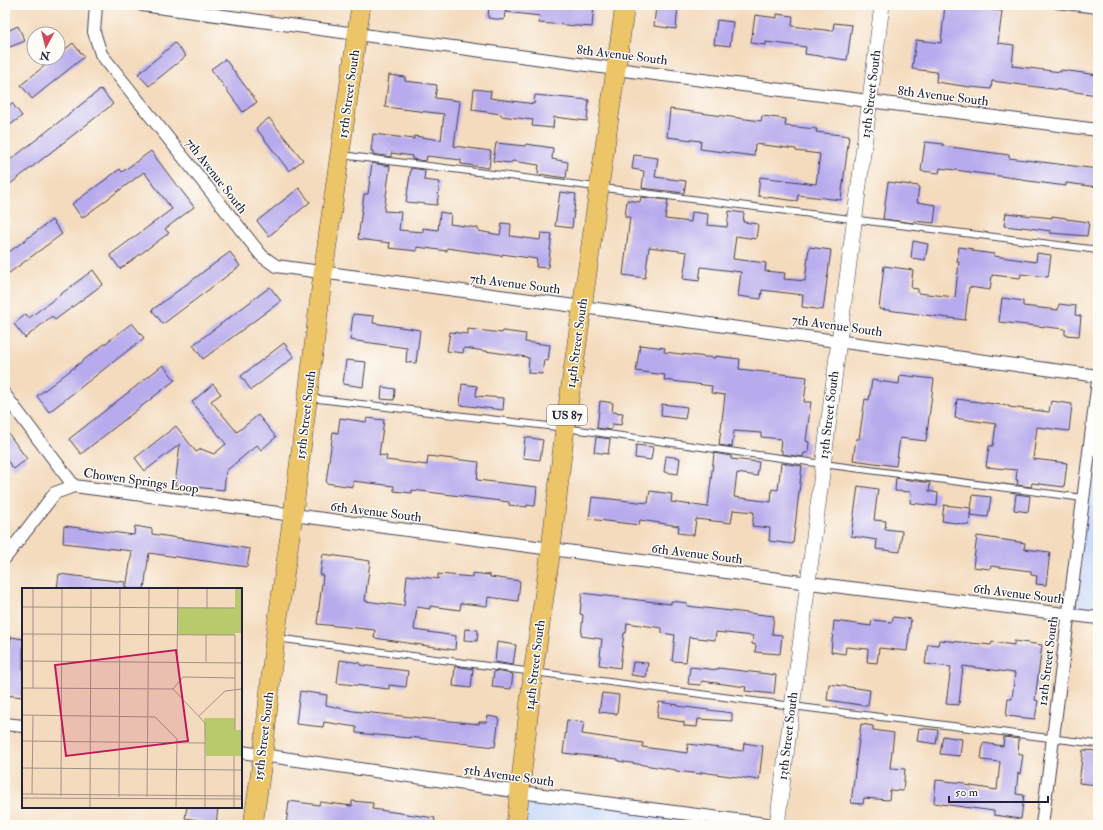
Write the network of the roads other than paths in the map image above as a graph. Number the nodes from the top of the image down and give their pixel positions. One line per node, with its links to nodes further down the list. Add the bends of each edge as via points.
1 (96, 5): 16 (street, 7th Avenue South, via 94,32 101,54 262,256 276,266)
2 (142, 5): 8 (street, 8th Avenue South)
3 (361, 5): 8 (main road, 15th Street South)
4 (624, 5): 9 (main road, 14th Street South / US 87)
5 (882, 5): 10 (street, 13th Street South)
6 (1056, 5): 7 (lane)
7 (1098, 10)
8 (357, 33): 9 (street, 8th Avenue South); 12 (main road, 15th Street South)
9 (616, 68): 10 (street, 8th Avenue South); 13 (main road, 14th Street South / US 87)
10 (870, 101): 11 (street, 8th Avenue South); 14 (street, 13th Street South)
11 (1098, 130)
12 (340, 155): 13 (lane); 16 (main road, 15th Street South)
13 (599, 186): 14 (lane); 17 (main road, 14th Street South / US 87)
14 (854, 220): 15 (lane); 18 (street, 13th Street South)
15 (1098, 250)
16 (323, 273): 17 (street, 7th Avenue South); 22 (main road, 15th Street South)
17 (582, 307): 18 (street, 7th Avenue South); 23 (main road, 14th Street South / US 87)
18 (839, 341): 19 (street, 7th Avenue South); 24 (street, 13th Street South)
19 (1098, 376)
20 (1098, 381): 26 (street, 12th Street South)
21 (5, 395): 25 (street, Chowen Springs Loop)
22 (308, 397): 23 (lane); 27 (main road, 15th Street South)
23 (565, 428): 24 (lane); 28 (main road, 14th Street South / US 87)
24 (823, 464): 26 (lane); 30 (street, 13th Street South)
25 (74, 486): 27 (street, Chowen Springs Loop); 29 (street, via 55,493)
26 (1083, 498): 31 (street, 12th Street South)
27 (293, 515): 28 (street, 6th Avenue South); 33 (main road, 15th Street South)
28 (551, 549): 30 (street, 6th Avenue South); 34 (main road, 14th Street South / US 87)
29 (5, 558)
30 (808, 583): 31 (street, 6th Avenue South); 35 (street, 13th Street South)
31 (1068, 614): 32 (street, 6th Avenue South); 38 (street, 12th Street South)
32 (1098, 618)
33 (275, 638): 34 (lane); 41 (main road, 15th Street South)
34 (533, 673): 35 (lane); 42 (main road, 14th Street South / US 87)
35 (792, 706): 38 (lane); 46 (street, 13th Street South)
36 (5, 724): 37 (street)
37 (22, 726)
38 (1053, 738): 39 (lane); 47 (street, 12th Street South)
39 (1098, 744)
40 (242, 752): 41 (street, 5th Avenue South)
41 (263, 754): 42 (street, 5th Avenue South); 43 (main road, 15th Street South)
42 (520, 792): 44 (main road, 14th Street South / US 87); 45 (street, 5th Avenue South)
43 (253, 825)
44 (516, 825)
45 (774, 825)
46 (777, 825)
47 (1042, 825)

